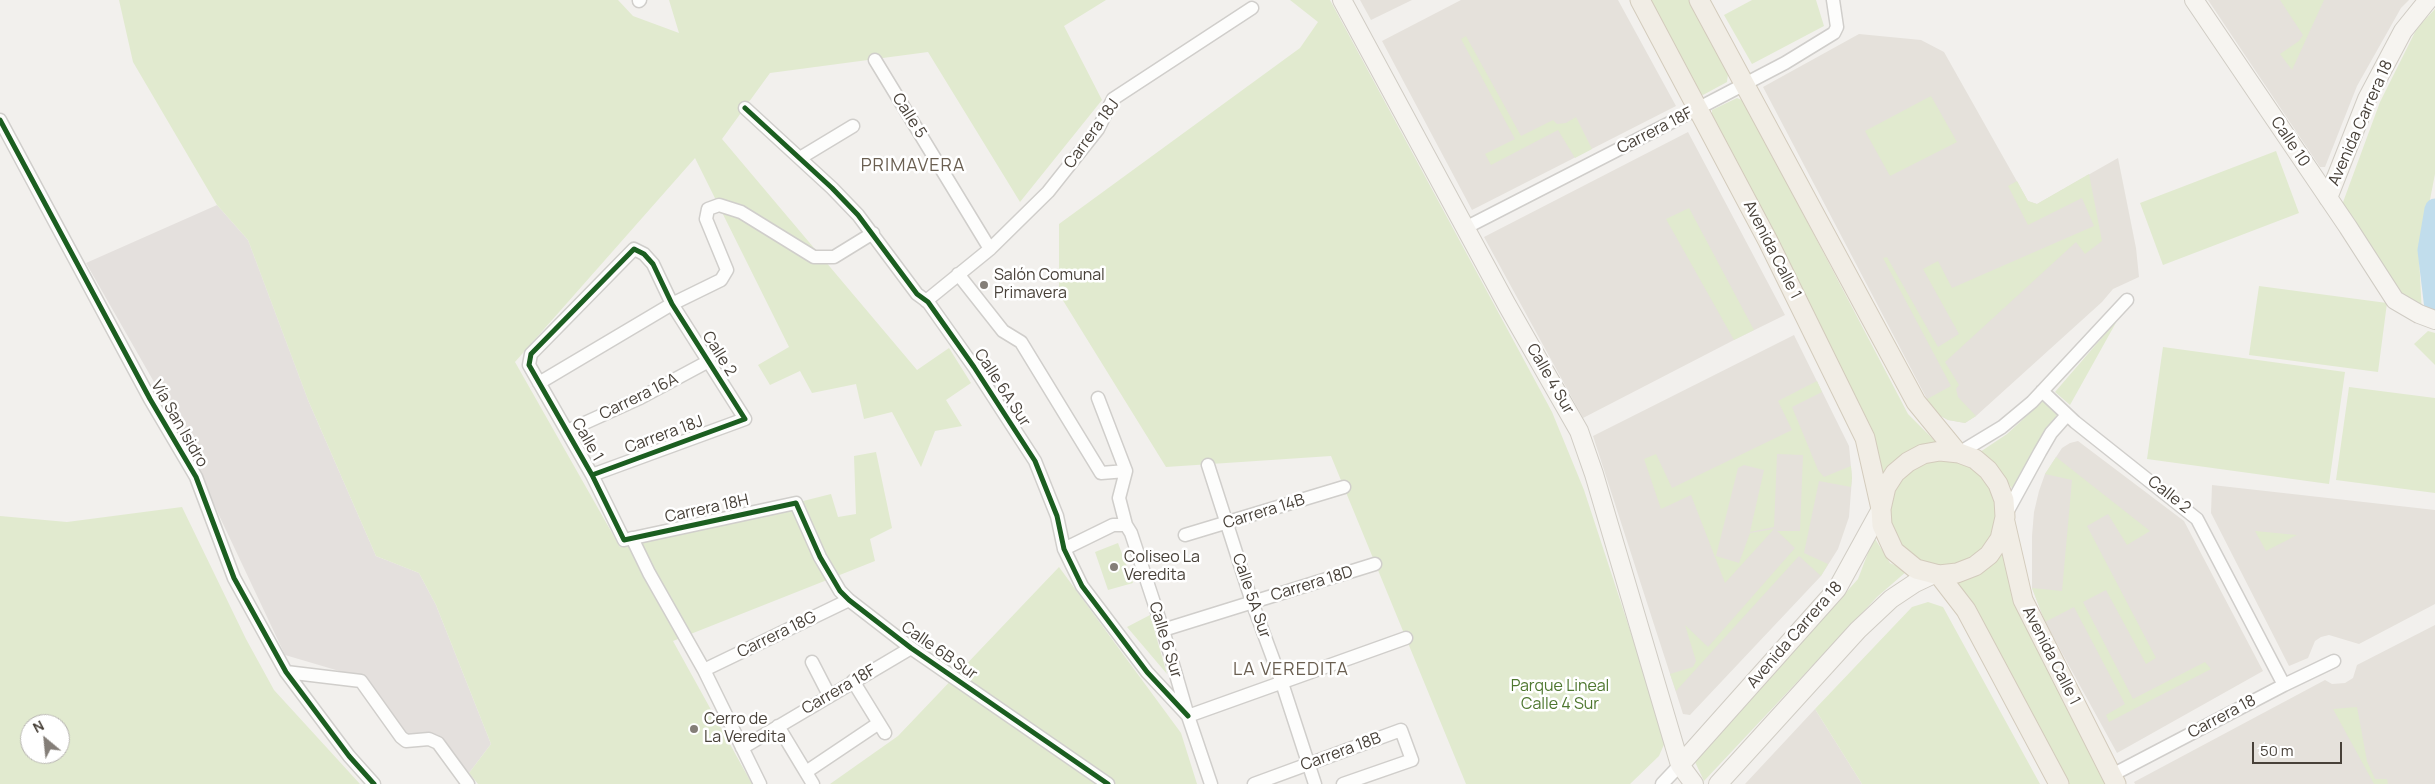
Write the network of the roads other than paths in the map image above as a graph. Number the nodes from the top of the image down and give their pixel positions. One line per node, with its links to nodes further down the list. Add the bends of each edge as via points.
1 (1342, 0): 16 (main road, Calle 4 Sur)
2 (1640, 0): 11 (main road, Avenida Calle 1)
3 (1699, 0): 9 (main road)
4 (1833, 0): 9 (street, Carrera 18F, via 1838,27 1834,33)
5 (2194, 0): 15 (main road, Calle 10)
6 (2428, 0): 15 (main road, Avenida Carrera 18, via 2403,31 2367,99)
7 (1252, 8): 18 (street, Carrera 18J, via 1113,99 1098,130 1048,192)
8 (874, 60): 18 (street, Calle 5)
9 (1743, 85): 11 (street, Carrera 18F); 32 (main road, via 1916,402)
10 (745, 108): 14 (street, Calle 6A Sur)
11 (1697, 109): 16 (street, Carrera 18F); 38 (main road, Avenida Calle 1, via 1768,242 1865,438)
12 (0, 120): 55 (street, Vía San Isidro, via 150,400 196,477 234,578)
13 (853, 126): 14 (street)
14 (800, 158): 17 (street, Calle 6A Sur)
15 (2328, 198): 23 (main road, Calle 10, via 2394,300)
16 (1467, 227): 64 (main road, Calle 4 Sur, via 1507,305 1579,430)
17 (873, 233): 21 (street, Calle 6A Sur, via 917,294); 22 (street, via 834,257 814,258 741,212 719,205 708,209 706,219 727,270 721,280)
18 (990, 249): 19 (street, Carrera 18J)
19 (958, 274): 21 (street, Carrera 18J); 34 (street, via 1003,331 1021,342 1101,473)
20 (2127, 300): 27 (street)
21 (926, 301): 44 (street, Calle 6A Sur, via 974,367 1035,461 1057,516)
22 (672, 304): 24 (street, Calle 2, via 653,264 634,249); 25 (street, Calle 2); 26 (street)
23 (2434, 319)
24 (531, 354): 26 (street, Calle 1, via 529,365)
25 (709, 361): 30 (street, Calle 2); 31 (street, Carrera 16A)
26 (539, 383): 31 (street, Calle 1)
27 (2042, 391): 29 (street, Calle 2); 32 (street, via 2002,427)
28 (1098, 398): 34 (street)
29 (2067, 415): 39 (street, via 2051,433); 58 (street, Calle 2, via 2197,518)
30 (745, 419): 35 (street, Carrera 18J)
31 (567, 432): 35 (street, Calle 1)
32 (1958, 452): 38 (main road, Avenida Carrera 18, via 1931,452 1908,462 1886,487); 39 (main road, via 1975,459 1998,484 2004,500)
33 (1208, 465): 40 (street, Calle 5A Sur)
34 (1126, 471): 41 (street, Calle 6 Sur, via 1119,498)
35 (592, 475): 43 (street, Calle 1)
36 (1344, 487): 40 (street, Carrera 14B)
37 (796, 503): 43 (street, Carrera 18H); 47 (street, Calle 6B Sur, via 820,557 840,592)
38 (1881, 509): 46 (main road, via 1886,539 1894,551 1916,569); 64 (main road, Avenida Carrera 18, via 1837,589)
39 (2005, 519): 46 (main road, via 2000,539 1975,566 1957,573); 66 (main road, Avenida Calle 1, via 2023,600)
40 (1227, 524): 42 (street, Carrera 14B); 48 (street, Calle 5A Sur)
41 (1126, 525): 44 (street, via 1113,525); 49 (street, Calle 6 Sur)
42 (1184, 535)
43 (628, 539): 54 (street, Calle 1)
44 (1064, 549): 60 (street, Calle 6A Sur, via 1082,586 1147,672)
45 (1375, 564): 48 (street, Carrera 18D)
46 (1936, 575): 78 (main road, via 1915,583 1891,599 1858,630); 79 (main road, via 1966,610)
47 (849, 600): 51 (street, Calle 6B Sur); 54 (street, Carrera 18G)
48 (1252, 602): 49 (street, Carrera 18D); 57 (street, Calle 5A Sur)
49 (1164, 630): 60 (street, Calle 6 Sur)
50 (1406, 638): 57 (street)
51 (911, 648): 56 (street, Carrera 18F); 71 (street, Calle 6B Sur)
52 (2334, 661): 58 (street, Carrera 18)
53 (812, 662): 59 (street)
54 (704, 670): 62 (street, Calle 1)
55 (286, 672): 67 (street, Vía San Isidro); 68 (street, via 361,681 401,737 406,740 429,739 438,743)
56 (853, 681): 59 (street, Carrera 18F); 65 (street, via 882,728)
57 (1282, 683): 60 (street); 63 (street, Calle 5A Sur)
58 (2284, 685): 66 (street, Carrera 18)
59 (829, 695): 61 (street, Carrera 18F)
60 (1188, 716): 72 (street, Calle 6 Sur)
61 (778, 726): 62 (street, Carrera 18F); 65 (street)
62 (742, 748): 69 (street, Calle 1)
63 (1308, 764): 73 (street, Carrera 18B); 74 (street, Calle 5A Sur); 75 (street, Carrera 18B, via 1401,730 1412,760)
64 (1680, 765): 76 (street, Avenida Carrera 18); 77 (main road, Calle 4 Sur)
65 (806, 772): 70 (street)
66 (2114, 780)
67 (374, 784)
68 (468, 784)
69 (760, 784)
70 (812, 784)
71 (1108, 784)
72 (1211, 784)
73 (1254, 784)
74 (1315, 784)
75 (1343, 784)
76 (1662, 784)
77 (1694, 784)
78 (1718, 784)
79 (2059, 784)

